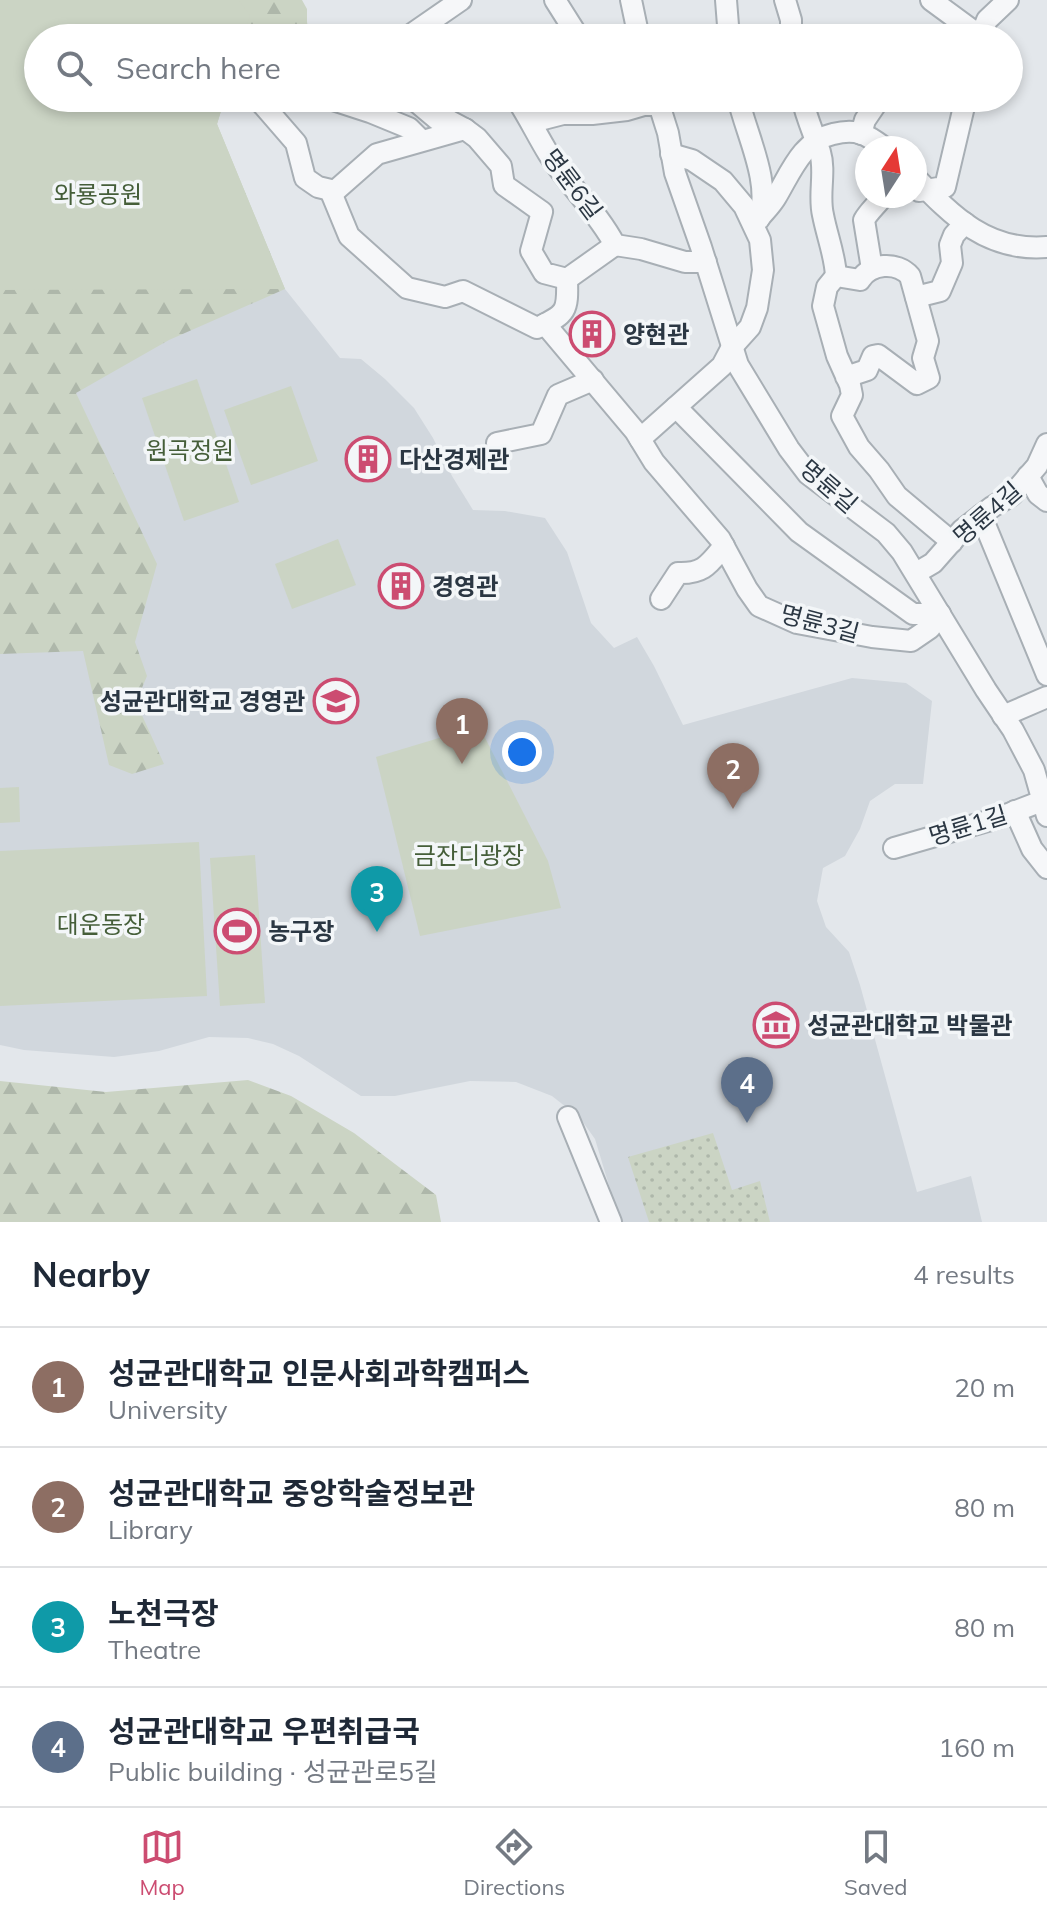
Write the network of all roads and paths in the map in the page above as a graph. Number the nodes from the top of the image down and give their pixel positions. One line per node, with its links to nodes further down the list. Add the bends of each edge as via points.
1 (461, 0): 8 (street)
2 (555, 0): 9 (street)
3 (631, 0): 10 (street)
4 (726, 0): 11 (street)
5 (785, 0): 12 (street)
6 (931, 0): 13 (street)
7 (1008, 0): 14 (street)
8 (426, 24)
9 (570, 24)
10 (636, 24)
11 (728, 24)
12 (791, 24)
13 (963, 24)
14 (985, 24)
15 (269, 112): 34 (street, via 296,143 305,178)
16 (370, 112): 30 (street, via 409,128)
17 (429, 112): 27 (street)
18 (442, 112): 27 (street)
19 (525, 112): 26 (street, 명륜6길)
20 (599, 112): 26 (street)
21 (660, 112): 32 (street, 명륜길)
22 (742, 112): 37 (street, via 764,199)
23 (806, 112): 31 (street)
24 (870, 112): 28 (street)
25 (963, 112): 33 (street, via 945,187)
26 (532, 122): 39 (street, 명륜6길, via 548,153)
27 (465, 129): 30 (street); 44 (street, 명륜6길, via 501,166 504,185 542,212 531,251 544,273)
28 (861, 134): 29 (street); 31 (street, via 850,130)
29 (866, 136)
30 (421, 140): 34 (street, via 377,154)
31 (816, 142): 37 (street, via 802,153); 43 (street, via 822,211)
32 (671, 154): 37 (street, via 692,160 723,181); 41 (street, 명륜길)
33 (927, 186)
34 (330, 190): 46 (street, via 349,236 407,288 445,297 463,291 537,328)
35 (927, 193): 38 (street)
36 (875, 208): 42 (street, via 864,220)
37 (757, 221): 47 (street, via 763,270 757,308 750,327)
38 (965, 223): 40 (street, via 1004,244); 45 (street, via 950,245 952,263 940,291)
39 (615, 245): 41 (street, 명륜6길); 44 (street, 명륜6길)
40 (1047, 247)
41 (706, 262): 47 (street, 명륜길)
42 (872, 269): 43 (street, via 860,280); 45 (street, via 905,270)
43 (836, 276): 48 (street, via 823,306)
44 (567, 279): 46 (street, via 568,303 560,316)
45 (916, 297): 48 (street, via 928,341 923,358 929,378 917,384 878,355 867,370)
46 (545, 324): 49 (street, 명륜3길)
47 (732, 347): 50 (street, via 722,366); 59 (street, 명륜길, via 738,365 808,474 886,533)
48 (846, 377): 57 (street, via 852,395 842,416 859,447 897,496)
49 (593, 380): 51 (street, 명륜3길); 52 (street, via 558,395 541,434)
50 (676, 407): 51 (street); 61 (street, via 799,532 913,614)
51 (640, 439): 58 (street, 명륜3길)
52 (497, 443)
53 (1047, 444): 54 (street, 명륜4길)
54 (1038, 477): 55 (street, via 1038,494); 56 (street, 명륜4길)
55 (1047, 501)
56 (981, 515): 57 (street, 명륜4길); 62 (street)
57 (952, 542): 59 (street, 명륜4길)
58 (724, 546): 60 (street, via 703,570 678,573); 61 (street, 명륜3길, via 759,606 797,623 911,641)
59 (916, 573): 61 (street, 명륜길)
60 (661, 599)
61 (940, 614): 64 (street, 명륜길)
62 (1047, 675)
63 (1047, 697): 64 (street)
64 (1003, 716): 65 (street, 명륜길, via 1034,770)
65 (1045, 808): 66 (street, 명륜1길)
66 (1015, 811): 67 (street, 명륜1길); 68 (street)
67 (894, 848)
68 (1047, 868)
69 (568, 1117): 70 (street)
70 (611, 1222)

